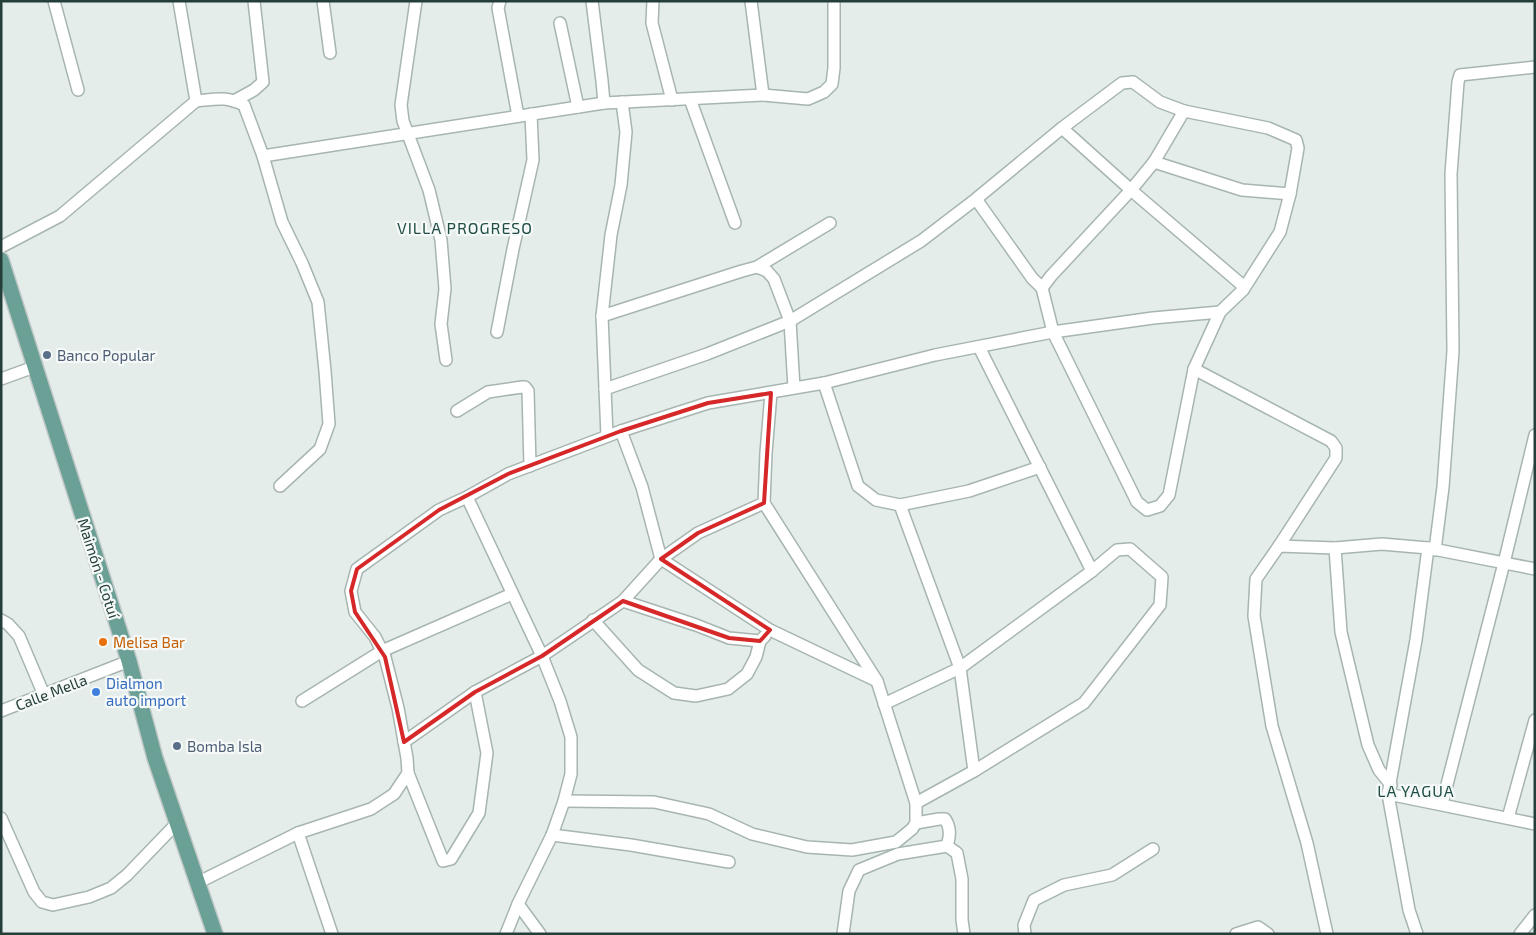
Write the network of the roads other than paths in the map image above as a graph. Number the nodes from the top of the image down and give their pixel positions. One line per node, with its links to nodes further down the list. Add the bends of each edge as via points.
1 (54, 1): 14 (street)
2 (179, 1): 19 (street)
3 (254, 1): 17 (street, via 263,82)
4 (323, 1): 12 (street)
5 (416, 1): 27 (street, via 401,105)
6 (500, 1): 25 (street, via 498,8)
7 (592, 1): 20 (street)
8 (653, 1): 18 (street, via 652,22)
9 (751, 1): 15 (street)
10 (834, 1): 15 (street, via 832,84 824,92 808,99)
11 (560, 23): 22 (street)
12 (330, 53)
13 (1535, 67): 66 (street, via 1460,76 1458,82 1451,174 1453,351 1443,487)
14 (78, 90)
15 (763, 95): 16 (street)
16 (690, 99): 18 (street); 33 (street)
17 (234, 100): 19 (street); 28 (street, via 244,105)
18 (672, 100): 21 (street)
19 (196, 101): 35 (street, via 60,216)
20 (604, 102): 21 (street); 22 (street)
21 (622, 102): 41 (street, via 626,132)
22 (578, 107): 24 (street)
23 (1184, 111): 26 (street, via 1160,102 1133,82 1128,82 1122,83); 29 (street); 31 (street, via 1268,128 1296,140 1298,148)
24 (531, 114): 25 (street); 43 (street, via 532,160)
25 (518, 116): 27 (street)
26 (1062, 128): 30 (street); 32 (street)
27 (407, 134): 28 (street); 46 (street, via 428,190 441,240 445,288 441,324)
28 (263, 156): 60 (street, via 282,222 318,302 329,424 320,449)
29 (1154, 162): 30 (street); 31 (street, via 1242,190)
30 (1131, 190): 38 (street); 39 (street, via 1241,284)
31 (1290, 194): 39 (street, via 1280,232)
32 (976, 199): 38 (street); 42 (street, via 922,241)
33 (735, 223)
34 (830, 223): 37 (street)
35 (1, 247)
36 (1, 260): 47 (main road, Maimón - Cotuí)
37 (757, 267): 41 (street); 42 (street, via 774,279)
38 (1042, 288): 44 (street)
39 (1243, 290): 40 (street)
40 (1220, 312): 44 (street); 48 (street)
41 (602, 316): 52 (street)
42 (790, 321): 51 (street); 52 (street)
43 (497, 332)
44 (1053, 332): 45 (street); 48 (street, via 1137,502 1147,510 1160,506 1169,495)
45 (979, 347): 50 (street); 59 (street)
46 (446, 360)
47 (34, 366): 49 (street); 79 (main road, Maimón - Cotuí)
48 (1194, 369): 64 (street, via 1331,442 1336,448 1336,458)
49 (1, 379)
50 (824, 383): 51 (street); 63 (street, via 858,486 876,500)
51 (794, 388): 53 (street)
52 (605, 389): 56 (street)
53 (771, 393): 55 (street, via 708,403); 62 (street)
54 (457, 411): 58 (street, via 488,392 525,388 528,391)
55 (621, 431): 56 (street); 67 (street, via 642,487)
56 (607, 436): 58 (street)
57 (1535, 436): 68 (street)
58 (530, 466): 61 (street, via 508,474)
59 (1040, 467): 63 (street, via 969,491); 70 (street)
60 (280, 486)
61 (467, 497): 71 (street); 77 (street, via 439,510 358,569 351,592 355,612)
62 (764, 503): 67 (street, via 698,533); 81 (street)
63 (900, 505): 80 (street)
64 (1279, 546): 65 (street); 117 (street, via 1256,579 1254,616 1272,726 1307,843)
65 (1335, 548): 66 (street, via 1382,544); 91 (street, via 1341,632 1368,745)
66 (1431, 549): 68 (street); 91 (street)
67 (661, 559): 72 (street); 75 (street)
68 (1504, 563): 69 (street); 94 (street)
69 (1535, 569)
70 (1092, 571): 80 (street); 89 (street, via 1117,550 1130,549 1162,577 1160,605 1084,703)
71 (512, 594): 77 (street); 78 (street)
72 (623, 601): 74 (street); 76 (street, via 729,638)
73 (1, 620): 83 (street, via 19,636)
74 (594, 620): 76 (street, via 638,670 674,693 696,696 728,689 748,674); 78 (street)
75 (770, 630): 76 (street); 81 (street)
76 (760, 641)
77 (382, 651): 84 (street); 88 (street, via 392,681)
78 (542, 656): 82 (street); 92 (street, via 571,738 571,774)
79 (129, 661): 83 (street, Calle Mella); 97 (main road, Maimón - Cotuí, via 155,758)
80 (960, 668): 85 (street); 89 (street)
81 (877, 681): 85 (street)
82 (475, 692): 88 (street); 90 (street, via 487,753 479,813 451,859 443,861)
83 (44, 695): 86 (street, Calle Mella)
84 (302, 701)
85 (884, 704): 93 (street)
86 (1, 711)
87 (1535, 720): 96 (street)
88 (404, 742): 90 (street)
89 (974, 771): 93 (street)
90 (408, 773): 100 (street, via 394,794 370,809)
91 (1390, 789): 94 (street); 118 (street, via 1409,910)
92 (564, 801): 98 (street, via 654,802 709,814 752,834 807,847 852,850 896,842); 101 (street)
93 (916, 802): 98 (street)
94 (1442, 804): 96 (street)
95 (1, 818): 97 (street, via 34,892 42,902 53,905 111,888)
96 (1508, 818): 99 (street)
97 (177, 822): 105 (main road, Maimón - Cotuí)
98 (916, 823): 102 (street, via 945,819 949,825)
99 (1535, 824)
100 (298, 833): 105 (street); 109 (street)
101 (552, 834): 104 (street); 106 (street)
102 (948, 846): 112 (street, via 898,854 859,870 849,891); 113 (street, via 957,853 962,879)
103 (1153, 849): 114 (street, via 1112,875 1064,885 1034,900 1024,925)
104 (729, 862)
105 (197, 883): 108 (main road, Maimón - Cotuí)
106 (518, 904): 110 (street); 111 (street)
107 (1535, 915): 119 (street)
108 (215, 934)
109 (332, 934)
110 (506, 934)
111 (540, 934)
112 (844, 934)
113 (964, 934)
114 (1026, 934)
115 (1236, 934): 116 (street, via 1258,927)
116 (1268, 934)
117 (1327, 934)
118 (1417, 934)
119 (1520, 934)

